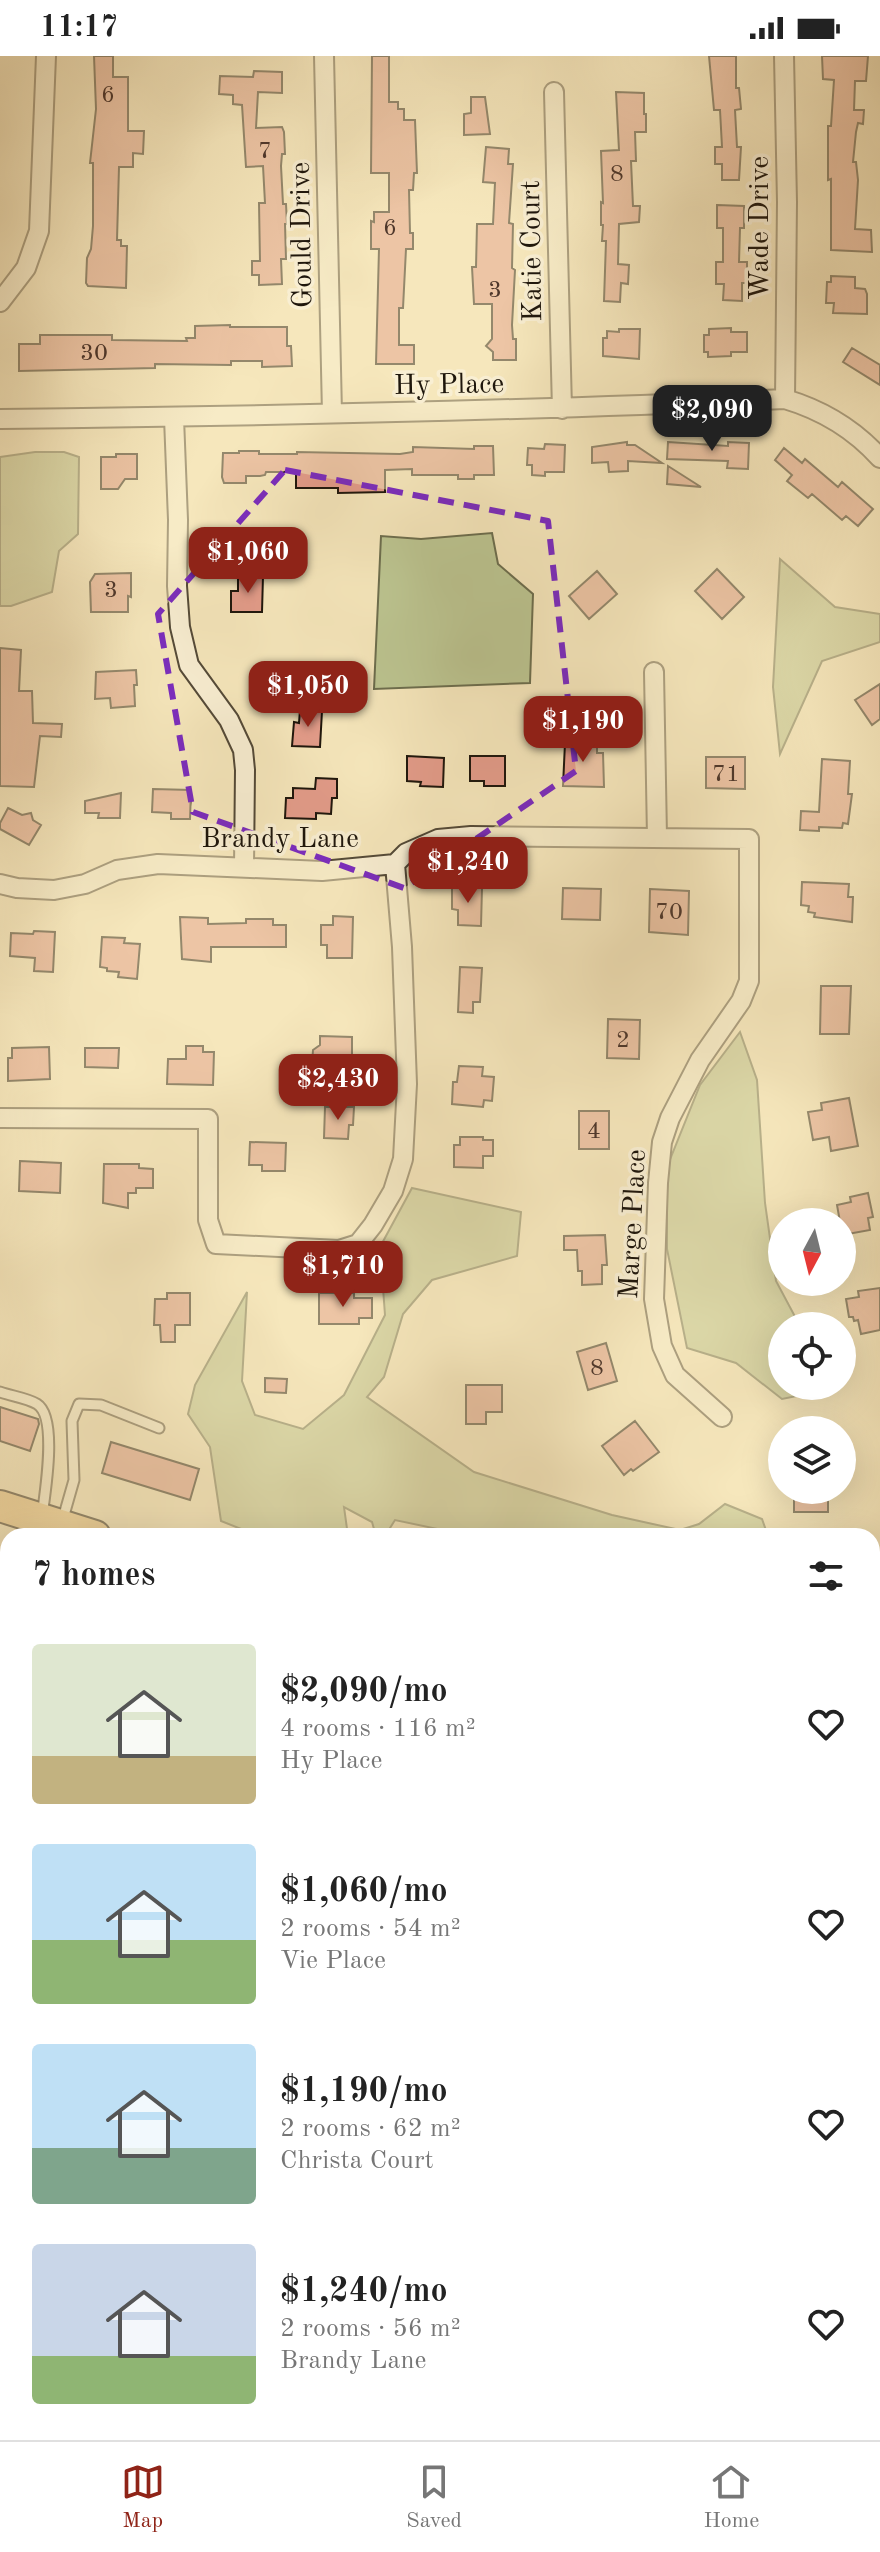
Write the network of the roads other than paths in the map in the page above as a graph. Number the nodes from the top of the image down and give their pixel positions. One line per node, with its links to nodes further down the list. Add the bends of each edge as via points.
1 (46, 56): 5 (street, via 39,231 26,268)
2 (324, 56): 8 (street, Gould Drive)
3 (784, 56): 6 (street, Wade Drive)
4 (554, 92): 7 (street, Katie Court)
5 (1, 298)
6 (785, 399): 7 (street, Hy Place); 11 (street, Hy Place, via 853,431)
7 (562, 409): 8 (street, Hy Place)
8 (332, 413): 9 (street, Hy Place)
9 (174, 418): 10 (street, Hy Place); 16 (street, via 180,627 189,665 229,720 243,750)
10 (0, 419)
11 (880, 458)
12 (654, 672): 13 (street)
13 (657, 837): 14 (street, Brandy Lane); 15 (street, Brandy Lane, via 438,839)
14 (749, 839): 20 (street, Marge Place, via 749,981 670,1118 658,1183 654,1299 662,1346 675,1375)
15 (395, 864): 16 (street, Brandy Lane, via 322,871); 18 (street, via 407,1084 403,1159 393,1191 358,1244 339,1250 216,1244 208,1220 208,1119)
16 (244, 867): 17 (street, Brandy Lane, via 129,867 85,884 44,890)
17 (0, 884)
18 (0, 1118)
19 (0, 1392): 23 (lane, via 38,1404 46,1416)
20 (722, 1417)
21 (159, 1428): 23 (lane, via 101,1405 79,1404 72,1421 74,1480)
22 (0, 1506): 23 (main road)
23 (51, 1522): 24 (main road)
24 (70, 1528)

